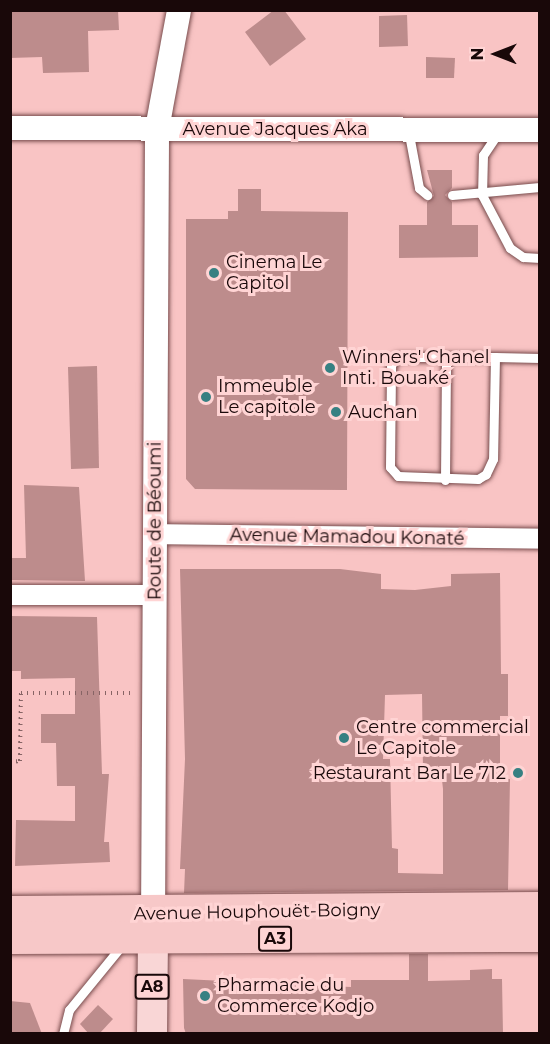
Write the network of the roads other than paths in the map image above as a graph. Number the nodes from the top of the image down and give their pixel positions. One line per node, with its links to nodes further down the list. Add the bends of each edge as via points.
1 (179, 10): 4 (street, Route de Béoumi / A8)
2 (10, 128): 4 (street, Avenue Jacques Aka)
3 (407, 128): 4 (street, Avenue Jacques Aka); 5 (street, Avenue Jacques Aka); 8 (lane, via 419,188)
4 (157, 129): 16 (street, Route de Béoumi / A8)
5 (500, 130): 6 (street, Avenue Jacques Aka); 10 (lane, via 483,155)
6 (540, 130)
7 (540, 187): 10 (lane)
8 (427, 195)
9 (452, 195): 10 (lane)
10 (483, 195): 11 (lane, via 510,248 523,257)
11 (540, 258)
12 (446, 357): 13 (lane); 15 (lane); 15 (lane, via 397,357 391,365 390,467 407,480)
13 (495, 357): 14 (lane); 15 (lane, via 493,459 478,479)
14 (540, 358)
15 (445, 480)
16 (155, 534): 17 (street, Avenue Mamadou Konaté); 19 (street, Route de Béoumi / A8)
17 (540, 539)
18 (10, 595): 19 (street)
19 (154, 595): 22 (street, Route de Béoumi / A8)
20 (540, 908): 22 (highway, Avenue Houphouët-Boigny / A3)
21 (10, 912): 22 (highway, Avenue Houphouët-Boigny / A3)
22 (144, 931): 23 (highway, Avenue Houphouët-Boigny / A3); 24 (highway, Avenue Houphouët-Boigny / A3); 25 (lane, via 69,1010); 26 (main road, Route de Béoumi / A8)
23 (540, 936)
24 (10, 938)
25 (63, 1034)
26 (152, 1034)

